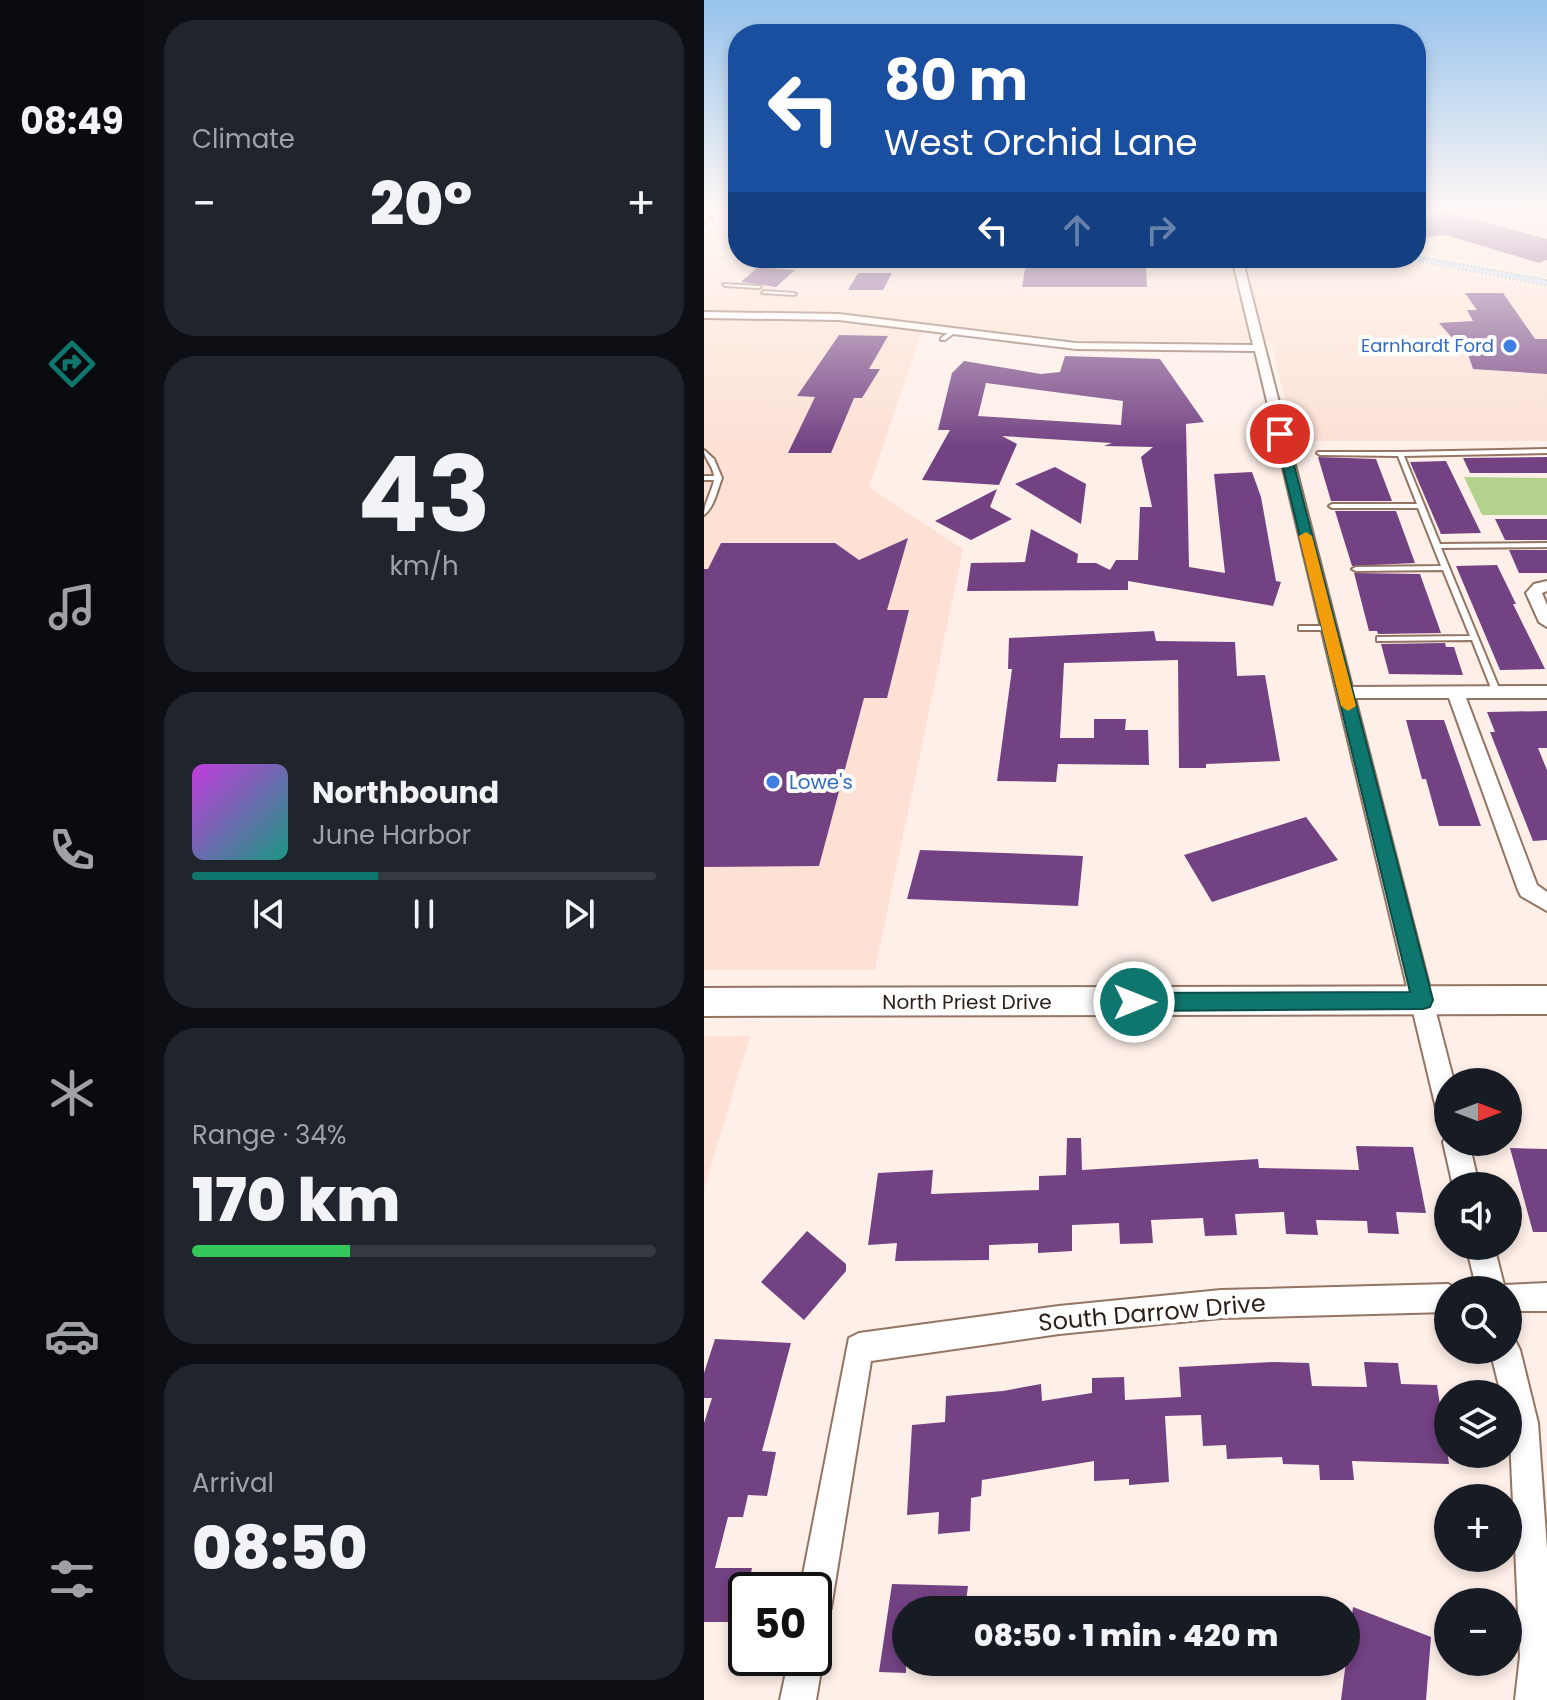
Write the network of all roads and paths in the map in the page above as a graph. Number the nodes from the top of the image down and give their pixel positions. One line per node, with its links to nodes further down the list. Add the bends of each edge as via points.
1 (740, 288): 3 (lane)
2 (1244, 288): 11 (street)
3 (795, 292)
4 (704, 306): 6 (street)
5 (704, 315): 6 (street)
6 (839, 317): 7 (street)
7 (954, 331): 8 (lane); 11 (street, via 1117,348)
8 (943, 339)
9 (1409, 345): 10 (lane)
10 (1418, 345)
11 (1259, 348): 28 (street)
12 (1547, 451): 15 (lane)
13 (704, 452): 17 (lane, via 714,460)
14 (1320, 453): 15 (lane)
15 (1400, 454): 19 (lane)
16 (704, 478): 17 (lane)
17 (719, 478): 20 (lane)
18 (1332, 506): 19 (lane)
19 (1419, 506): 22 (lane)
20 (704, 513)
21 (1547, 545): 22 (lane)
22 (1437, 546): 23 (lane)
23 (1446, 568): 24 (lane); 29 (lane)
24 (1356, 569)
25 (1543, 586): 26 (street, via 1534,593)
26 (1547, 622)
27 (1302, 628): 28 (lane)
28 (1329, 628): 32 (street)
29 (1475, 638): 30 (lane); 34 (lane)
30 (1380, 639)
31 (1547, 692): 34 (street)
32 (1345, 693): 33 (street); 36 (street)
33 (1456, 693): 34 (street); 35 (street, via 1528,890)
34 (1497, 693)
35 (1547, 903)
36 (1423, 1000): 37 (main road, North Priest Drive); 38 (main road, North Priest Drive); 39 (street)
37 (1547, 1000)
38 (704, 1002)
39 (1439, 1068)
40 (1522, 1297): 41 (street)
41 (1547, 1297)
42 (1434, 1298): 44 (street, South Darrow Drive, via 1221,1304 859,1348)
43 (1508, 1364): 47 (street, via 1523,1423 1537,1656)
44 (820, 1572)
45 (803, 1676): 46 (street)
46 (798, 1700)
47 (1533, 1700)

